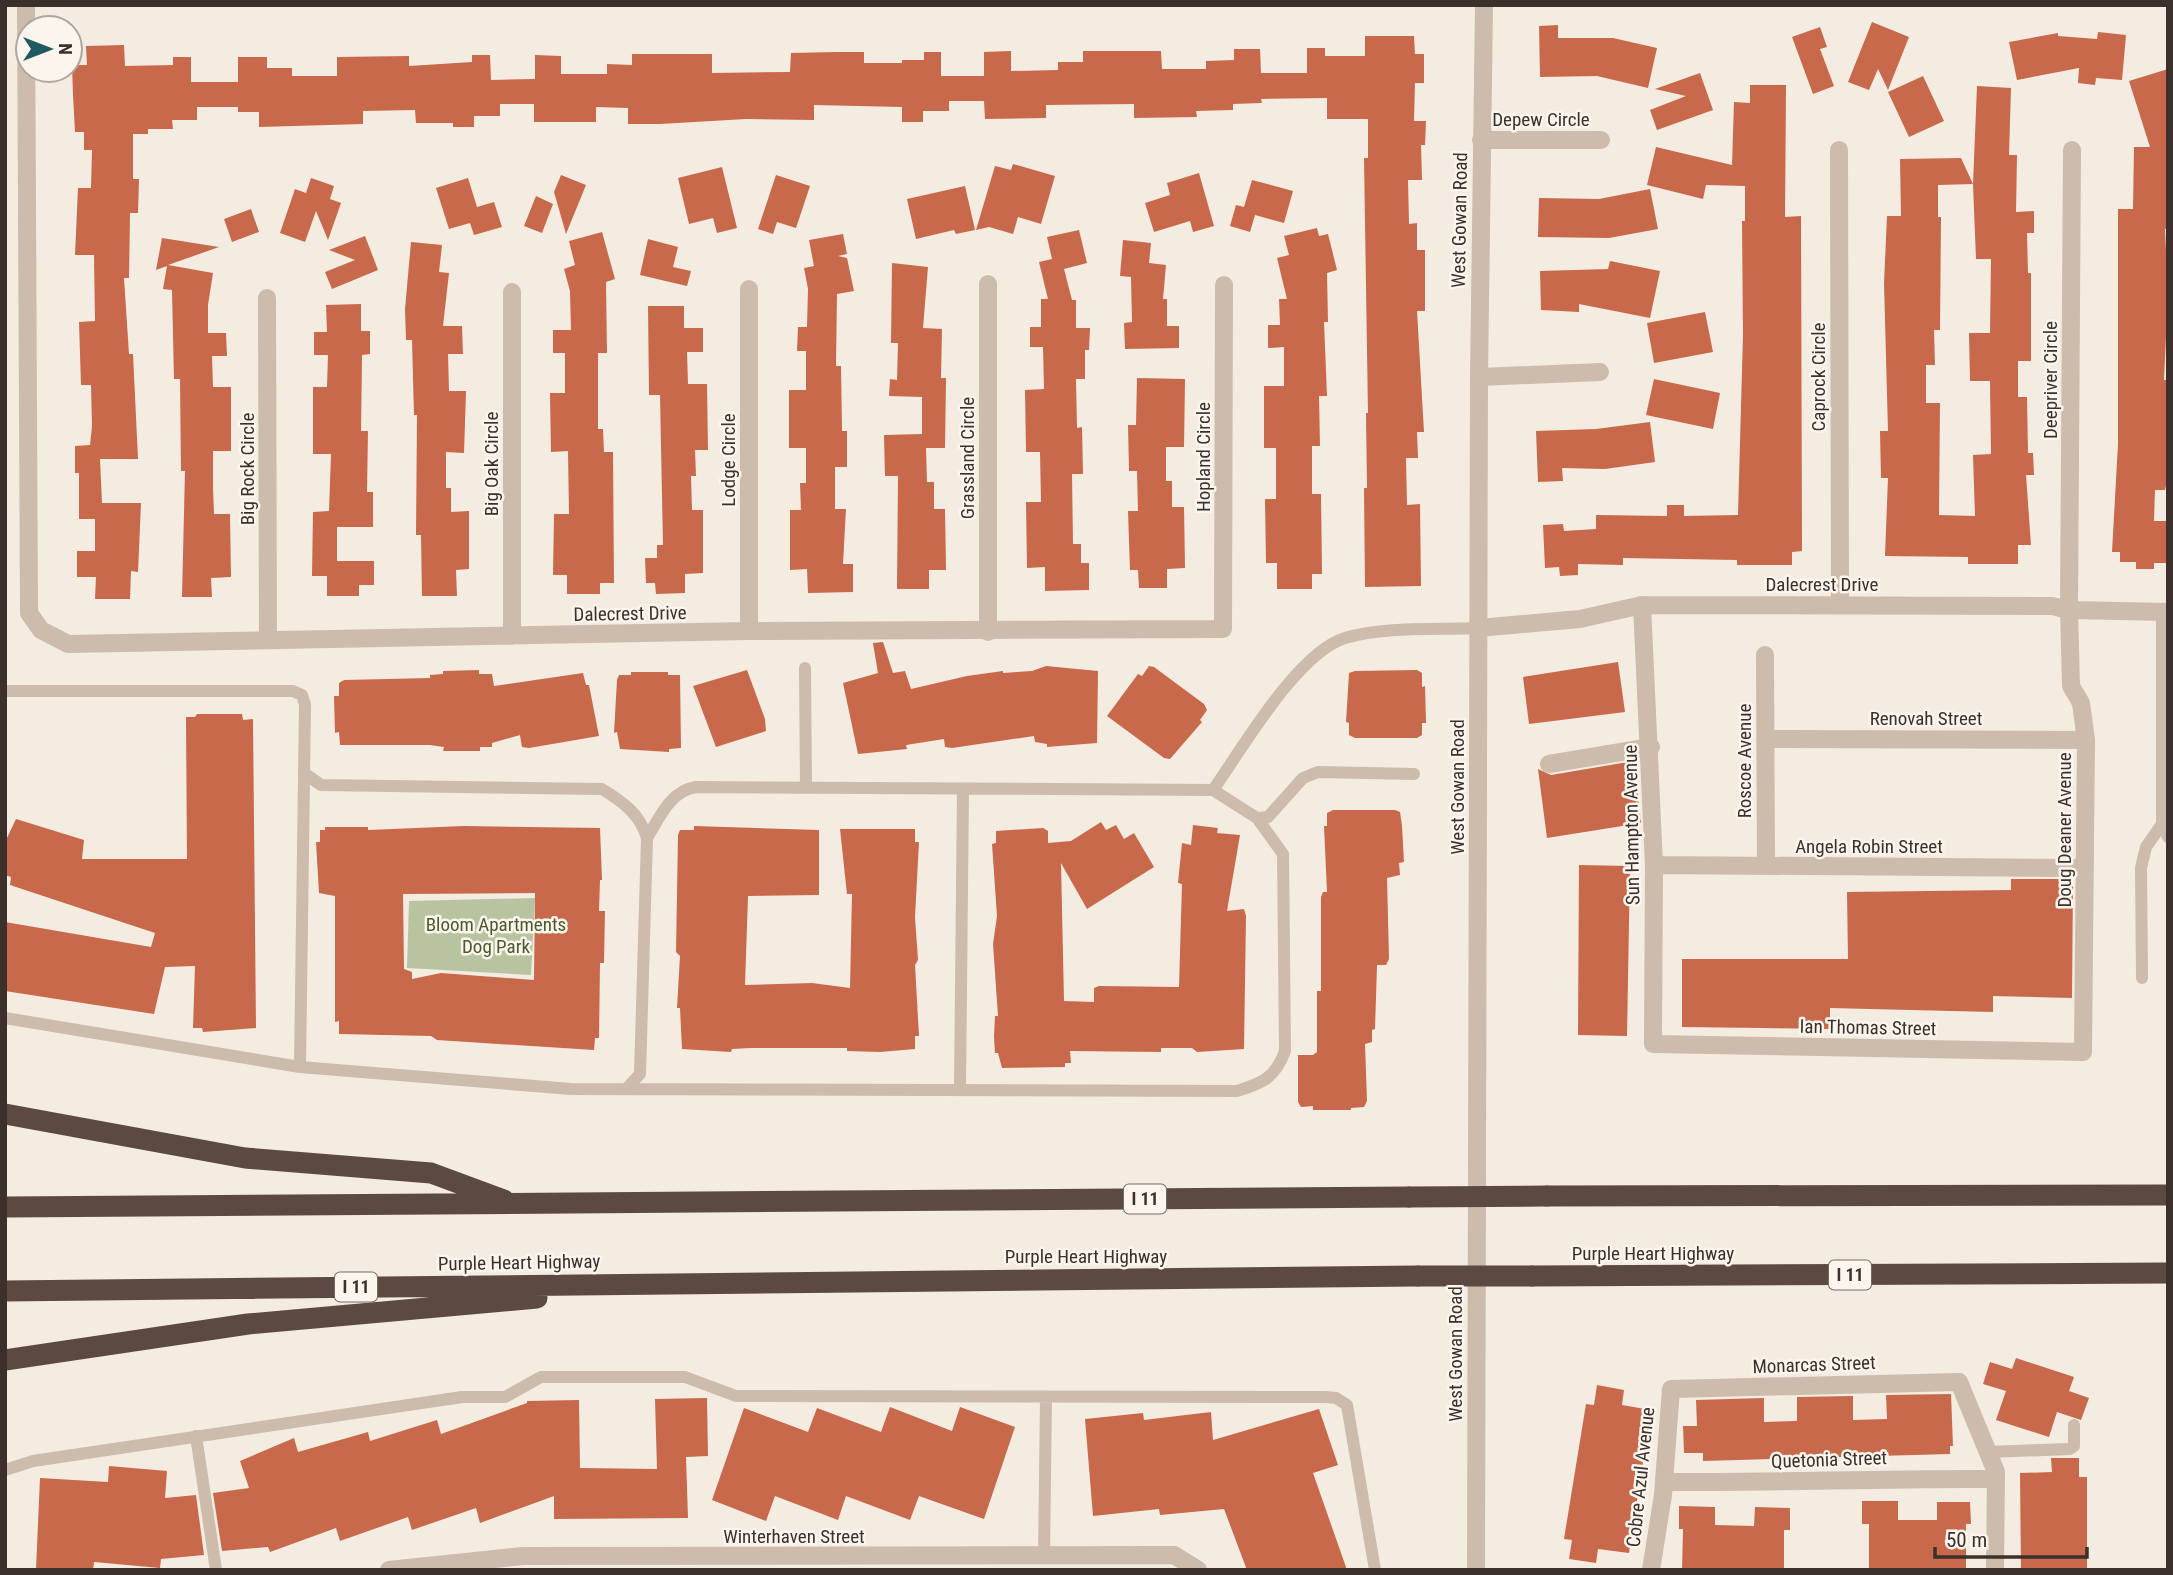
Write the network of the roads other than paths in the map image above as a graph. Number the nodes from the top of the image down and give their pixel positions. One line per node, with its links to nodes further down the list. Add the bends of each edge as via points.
1 (26, 5): 23 (street, Dalecrest Drive, via 29,613 41,630 68,644)
2 (1484, 5): 3 (street, West Gowan Road)
3 (1481, 140): 4 (street, Depew Circle); 13 (street, West Gowan Road)
4 (1601, 140)
5 (1839, 150): 15 (street, Caprock Circle)
6 (2072, 150): 16 (street, Deepriver Circle)
7 (988, 284): 21 (street, Grassland Circle)
8 (1224, 285): 19 (street, Hopland Circle)
9 (749, 289): 20 (street, Lodge Circle)
10 (512, 292): 22 (street, Big Oak Circle)
11 (267, 298): 23 (street, Big Rock Circle)
12 (1600, 372): 13 (street)
13 (1479, 377): 18 (street, West Gowan Road)
14 (1642, 605): 15 (street, Dalecrest Drive); 18 (street, Dalecrest Drive, via 1580,619); 29 (street, Sun Hampton Avenue)
15 (1840, 605): 16 (street, Dalecrest Drive, via 2052,606)
16 (2069, 610): 17 (street, Dalecrest Drive); 28 (street, Doug Deaner Avenue, via 2071,686 2081,703)
17 (2165, 611): 37 (lane)
18 (1478, 628): 35 (lane, via 1345,638 1323,649 1287,684); 72 (street, West Gowan Road)
19 (1223, 629): 21 (street, Dalecrest Drive)
20 (748, 631): 21 (street, Dalecrest Drive); 22 (street, Dalecrest Drive)
21 (988, 632)
22 (512, 636): 23 (street, Dalecrest Drive)
23 (268, 639)
24 (1765, 655): 27 (street, Roscoe Avenue)
25 (806, 668): 33 (lane)
26 (5, 691): 31 (lane, via 293,691 302,695 305,705)
27 (1765, 738): 28 (street, Renovah Street); 41 (street, Roscoe Avenue)
28 (2086, 740): 42 (street, Doug Deaner Avenue)
29 (1651, 747): 30 (street); 40 (street, Sun Hampton Avenue)
30 (1549, 764)
31 (304, 773): 39 (lane, via 321,785 602,789 642,821); 47 (lane)
32 (1414, 774): 36 (lane, via 1318,772 1303,778 1268,817)
33 (806, 788): 34 (lane); 39 (lane, via 685,789 671,800)
34 (963, 789): 35 (lane); 49 (lane)
35 (1213, 790): 36 (lane)
36 (1258, 818): 49 (lane, via 1283,854 1285,1051 1278,1070 1266,1083 1237,1091)
37 (2162, 824): 38 (lane); 43 (lane, via 2146,847 2141,868)
38 (2168, 837)
39 (646, 838): 48 (lane, via 640,1074)
40 (1654, 865): 41 (street, Angela Robin Street); 45 (street, Sun Hampton Avenue)
41 (1766, 866): 42 (street, Angela Robin Street)
42 (2085, 868): 46 (street, Doug Deaner Avenue)
43 (2142, 978)
44 (5, 1018): 47 (lane)
45 (1653, 1044): 46 (street, Ian Thomas Street)
46 (2083, 1052)
47 (300, 1067): 48 (lane, via 571,1089)
48 (626, 1089): 49 (lane)
49 (960, 1090)
50 (5, 1114): 52 (highway, via 245,1158 431,1174)
51 (2168, 1195): 52 (highway, I 11, bridge, via 1409,1196)
52 (519, 1205): 53 (highway, I 11)
53 (5, 1207)
54 (2168, 1273): 55 (highway, Purple Heart Highway / I 11, bridge)
55 (706, 1283): 56 (highway, Purple Heart Highway / I 11); 57 (highway, via 261,1322)
56 (5, 1291)
57 (5, 1360)
58 (1671, 1389): 62 (street, Monarcas Street, via 1959,1382); 65 (street, Cobre Azul Avenue)
59 (1046, 1397): 61 (lane, via 736,1396 685,1377 541,1377 505,1397 462,1397); 66 (lane); 71 (lane, via 1336,1398 1347,1405)
60 (2074, 1425): 62 (lane, via 2070,1449)
61 (196, 1437): 63 (lane, via 33,1461); 69 (lane)
62 (1987, 1452): 64 (street)
63 (5, 1470)
64 (1996, 1479): 65 (street, Quetonia Street); 74 (street)
65 (1664, 1482): 73 (street, Cobre Azul Avenue)
66 (1044, 1558): 67 (street, Winterhaven Street); 68 (street, Winterhaven Street, via 1174,1555)
67 (523, 1563): 70 (street, Winterhaven Street)
68 (1197, 1569)
69 (216, 1570)
70 (389, 1570)
71 (1375, 1570)
72 (1476, 1570)
73 (1651, 1570)
74 (1995, 1570)

